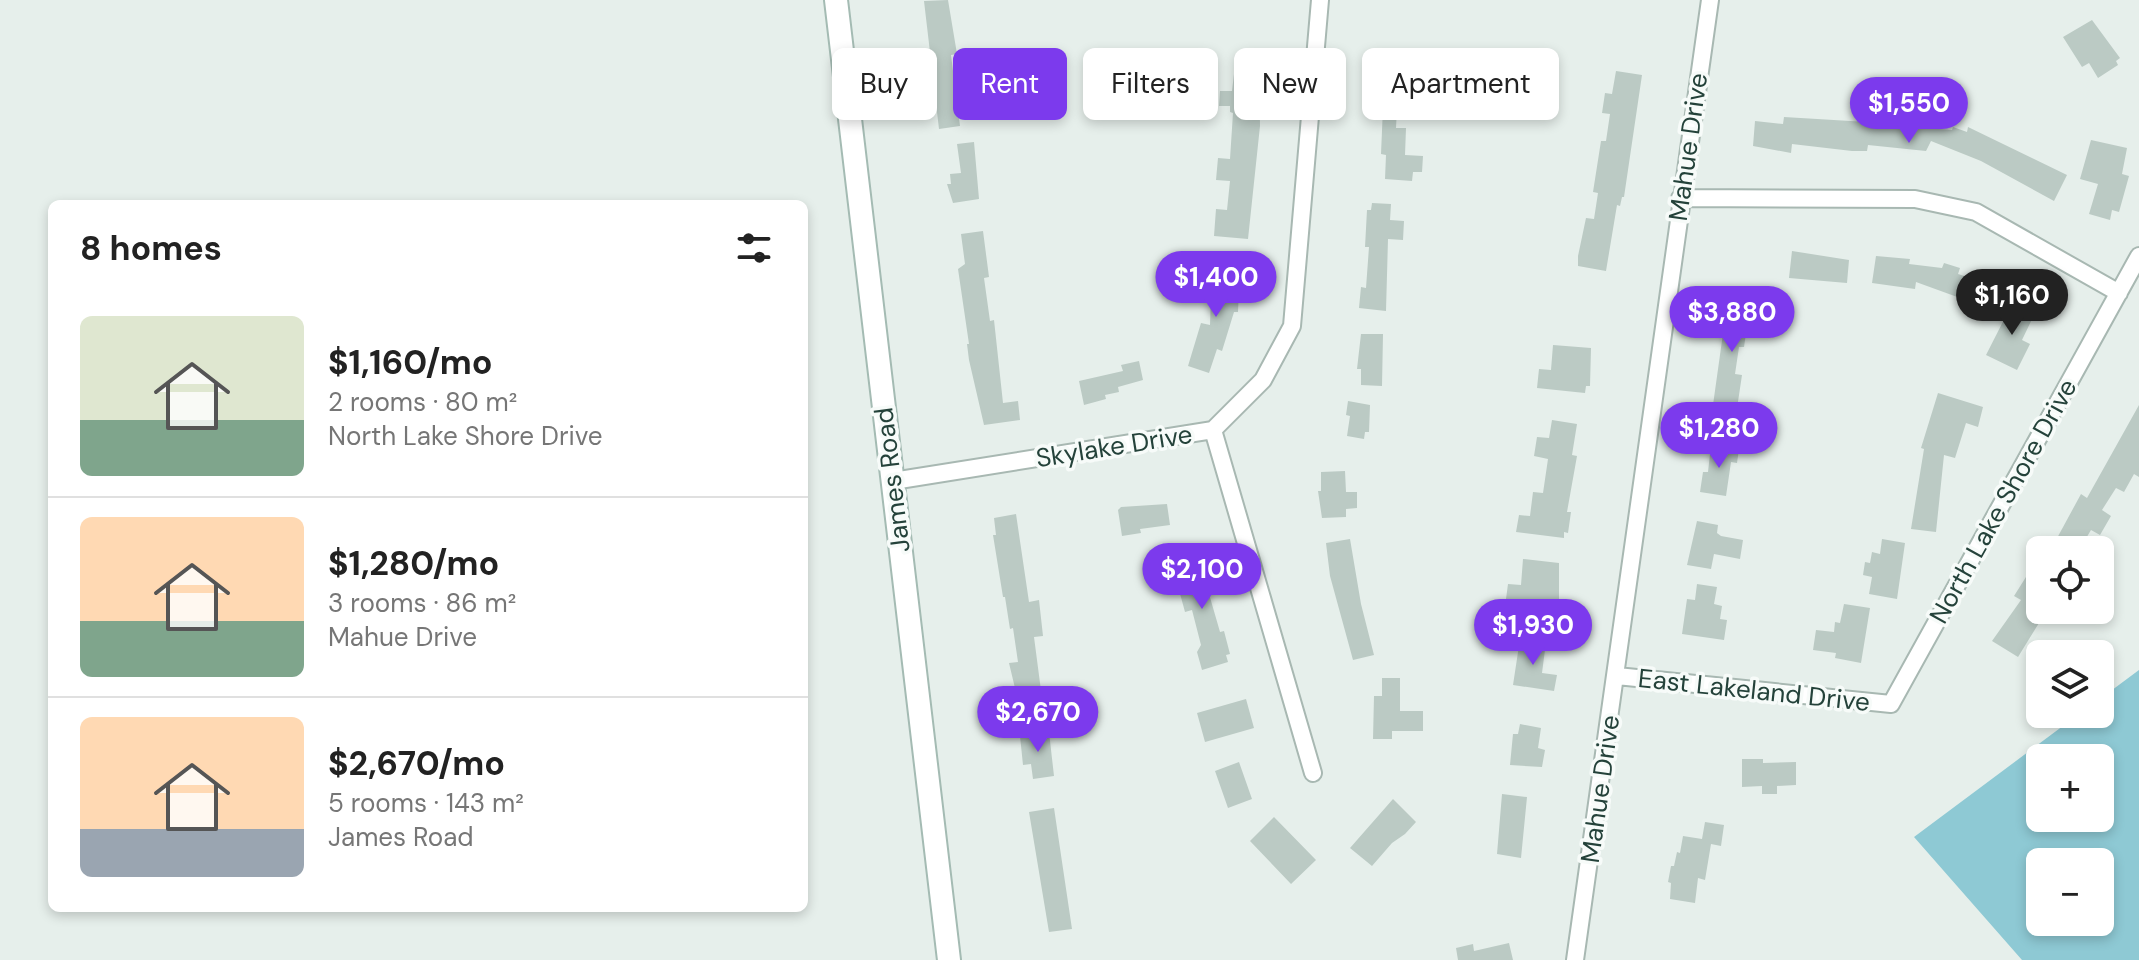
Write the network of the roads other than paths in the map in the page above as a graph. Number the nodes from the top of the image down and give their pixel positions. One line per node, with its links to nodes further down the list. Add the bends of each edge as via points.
1 (836, 0): 8 (main road, James Road)
2 (1320, 0): 7 (street, Skylake Drive, via 1292,326 1263,380)
3 (1710, 0): 4 (street, Mahue Drive)
4 (1680, 198): 6 (street, via 1915,199 1976,212); 9 (street, Mahue Drive)
5 (2139, 256): 6 (street, North Lake Shore Drive)
6 (2119, 293): 10 (street, North Lake Shore Drive)
7 (1213, 430): 8 (street, Skylake Drive); 11 (street)
8 (893, 481): 12 (main road, James Road)
9 (1617, 676): 10 (street, East Lakeland Drive); 13 (street, Mahue Drive)
10 (1891, 704)
11 (1313, 773)
12 (949, 960)
13 (1575, 960)

